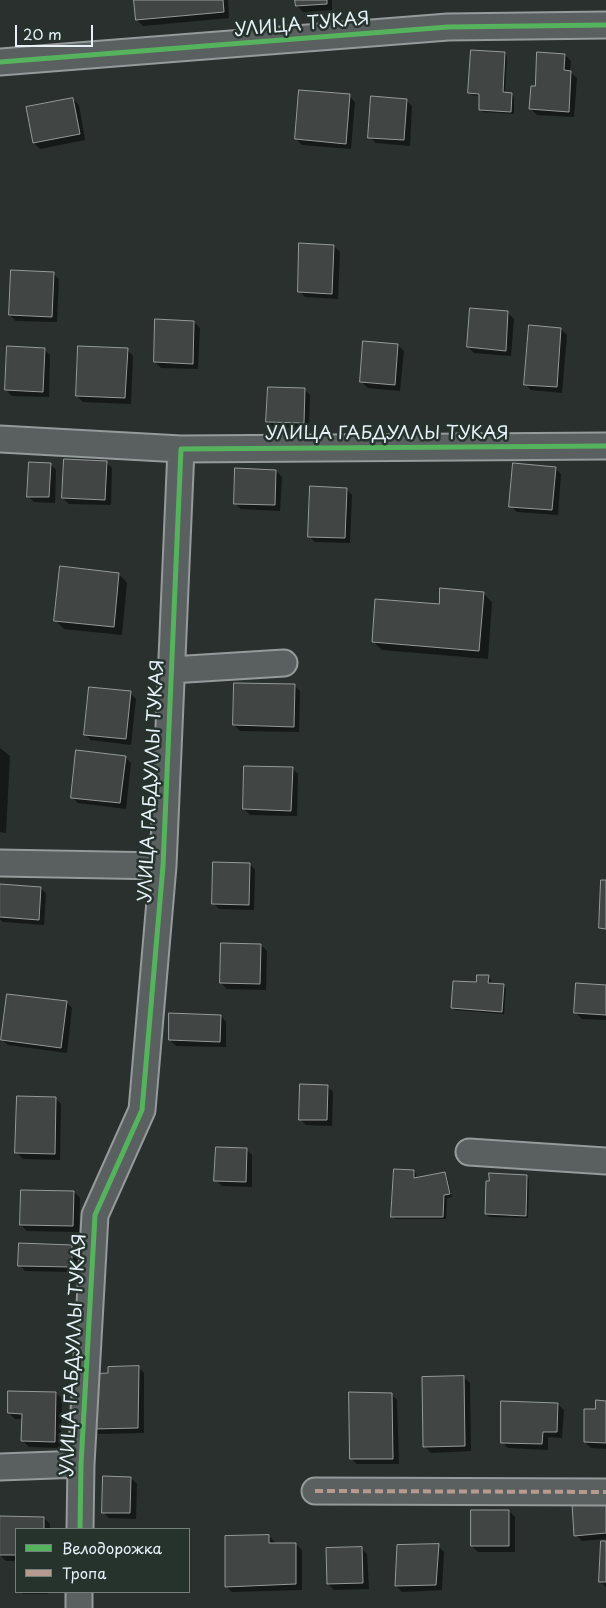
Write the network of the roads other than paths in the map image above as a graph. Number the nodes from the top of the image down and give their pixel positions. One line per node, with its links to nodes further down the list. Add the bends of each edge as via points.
1 (606, 25): 2 (street, УЛИЦА ТУКАЯ, via 448,27)
2 (0, 62)
3 (0, 439): 5 (street)
4 (606, 446): 5 (street, УЛИЦА ГАБДУЛЛЫ ТУКАЯ)
5 (181, 449): 7 (street, УЛИЦА ГАБДУЛЛЫ ТУКАЯ)
6 (284, 663): 7 (street)
7 (171, 670): 9 (street, УЛИЦА ГАБДУЛЛЫ ТУКАЯ)
8 (0, 863): 9 (street)
9 (163, 866): 12 (street, УЛИЦА ГАБДУЛЛЫ ТУКАЯ, via 142,1110 95,1215)
10 (469, 1152): 11 (street)
11 (606, 1160)
12 (81, 1464): 13 (street); 16 (street, УЛИЦА ГАБДУЛЛЫ ТУКАЯ)
13 (0, 1467)
14 (315, 1491): 15 (street)
15 (606, 1492)
16 (80, 1528)
17 (79, 1593): 18 (street)
18 (79, 1608)

